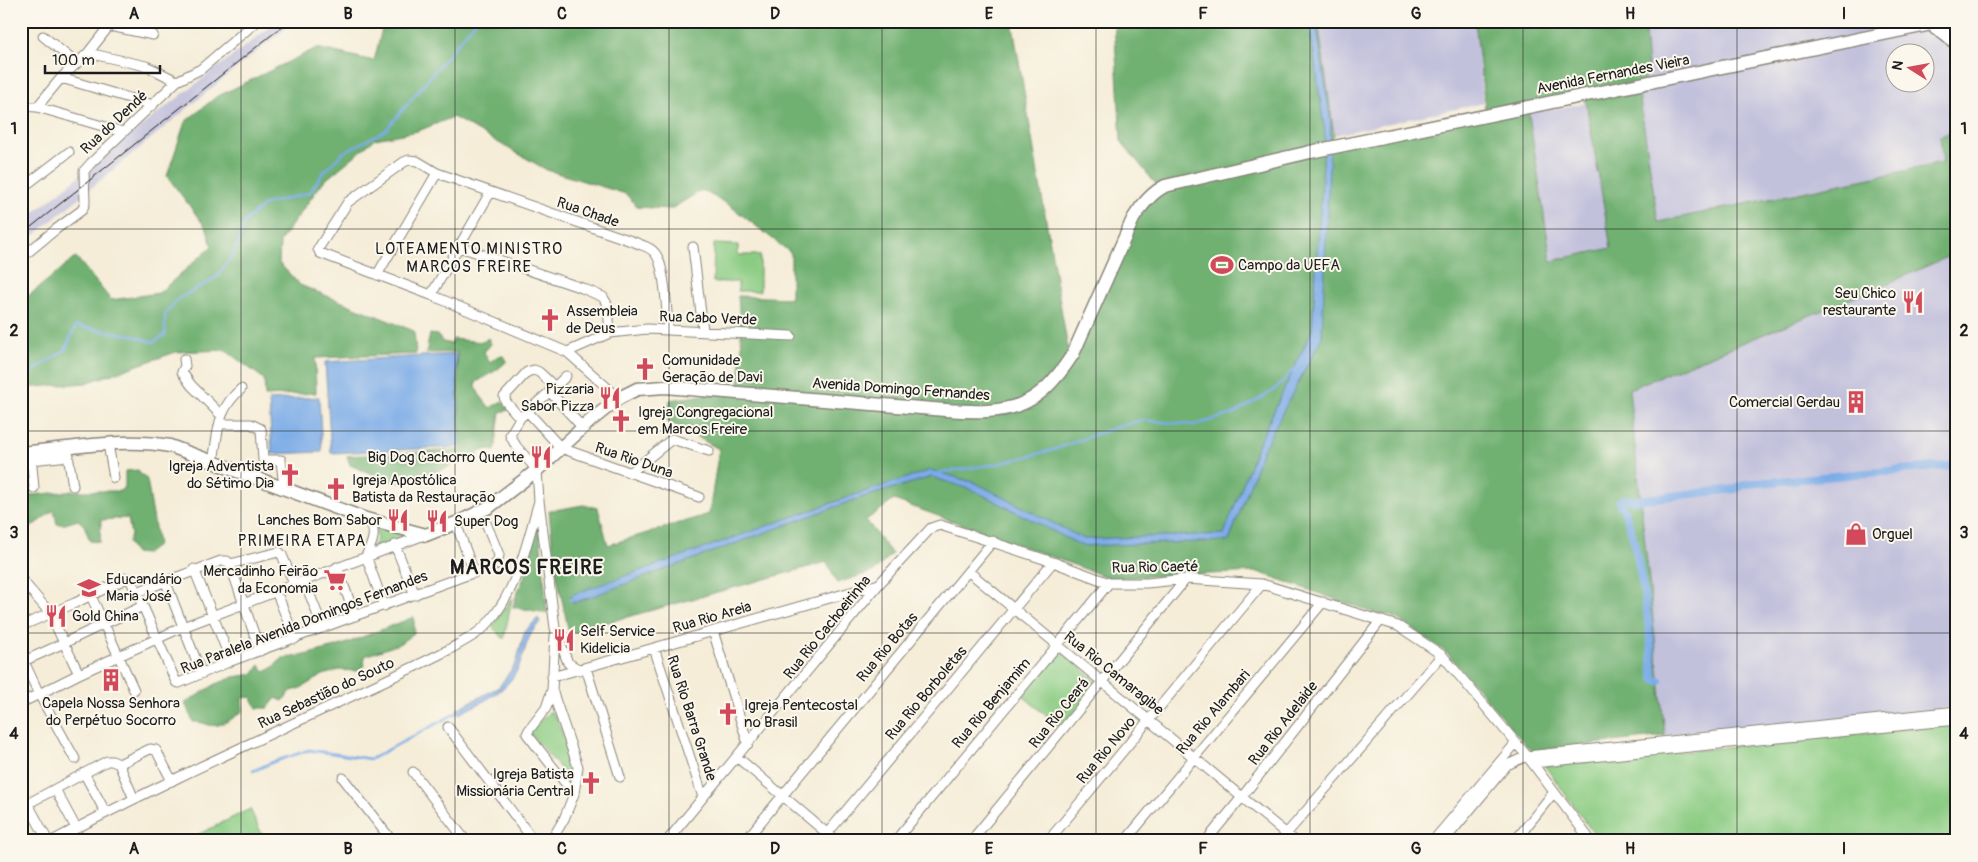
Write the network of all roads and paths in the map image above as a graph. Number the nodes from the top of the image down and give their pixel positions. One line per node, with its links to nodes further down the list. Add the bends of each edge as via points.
1 (256, 22): 11 (street, Rua do Dendé, via 201,69)
2 (112, 24): 5 (street); 8 (street)
3 (1940, 24): 4 (main road, Avenida Fernandes Vieira); 7 (main road); 17 (main road, Avenida Fernandes Vieira)
4 (1957, 27)
5 (153, 35)
6 (43, 36): 9 (street)
7 (1957, 44)
8 (88, 52): 9 (street); 11 (street, via 146,66)
9 (76, 63): 10 (street)
10 (61, 78): 12 (street); 14 (street)
11 (177, 81): 12 (street, Rua do Dendé)
12 (153, 105): 15 (street, Rua do Dendé)
13 (21, 106): 14 (street)
14 (37, 107): 15 (street)
15 (123, 132): 23 (street, Rua do Dendé, via 84,171 85,203 82,210)
16 (68, 152): 19 (street)
17 (1310, 152): 35 (main road, Avenida Domingo Fernandes, via 1165,186 1156,191 1133,219 1073,354 1060,375 1038,396 1020,405 976,412 665,388 637,389)
18 (437, 173): 20 (street, Rua Chade); 24 (street); 24 (street, Rua Chade, via 417,161 404,162 348,202 318,252)
19 (21, 189)
20 (490, 192): 21 (street); 26 (street, Rua Chade, via 654,251 662,269)
21 (460, 247): 25 (street); 28 (street, via 603,297 608,306)
22 (693, 247): 27 (street)
23 (21, 258)
24 (377, 275): 25 (street)
25 (432, 295): 30 (street)
26 (668, 329): 27 (street, Rua Cabo Verde); 28 (street, Rua Cabo Verde)
27 (703, 330): 29 (street, Rua Cabo Verde)
28 (610, 333): 30 (street, Rua Cabo Verde)
29 (791, 336)
30 (567, 352): 35 (street)
31 (184, 359): 37 (street, via 182,372)
32 (566, 376): 34 (street)
33 (241, 389): 37 (street, via 227,402)
34 (552, 389): 36 (street); 38 (street, via 537,370 527,372 504,397); 40 (street)
35 (620, 398): 40 (main road, Avenida Domingo Fernandes)
36 (528, 411): 38 (street); 42 (street)
37 (221, 415): 46 (street)
38 (520, 418): 48 (street, via 510,432 511,439)
39 (224, 424): 53 (street, via 250,424 261,429 263,460 281,460)
40 (583, 428): 42 (main road, Avenida Domingo Fernandes)
41 (108, 444): 44 (main road); 46 (main road, via 152,443 178,448); 50 (street)
42 (561, 448): 48 (main road); 49 (street, Rua Rio Duna)
43 (708, 451): 49 (street, via 672,439)
44 (68, 452): 45 (main road); 51 (street)
45 (29, 457): 47 (street); 52 (street)
46 (213, 461): 53 (main road)
47 (21, 465)
48 (537, 470): 55 (street); 57 (main road, via 489,507)
49 (630, 473): 54 (street, Rua Rio Duna)
50 (114, 478)
51 (73, 486)
52 (34, 488)
53 (284, 488): 56 (main road)
54 (699, 497)
55 (539, 501): 95 (street); 131 (street, Rua Sebastião do Souto, via 512,585 502,605 477,633 430,659)
56 (366, 519): 60 (main road); 63 (street, via 372,526 374,538)
57 (456, 523): 60 (main road); 69 (street)
58 (486, 523): 69 (street, Rua Paralela Avenida Domingos Fernandes, via 500,555 497,564)
59 (934, 526): 61 (street, Rua Rio Caeté); 75 (street, Rua Rio Cachoeirinha)
60 (426, 535): 62 (street)
61 (992, 541): 64 (street, Rua Rio Caeté); 68 (street, Rua Rio Botas)
62 (395, 545): 63 (street); 80 (street)
63 (366, 556): 66 (street); 85 (street)
64 (1053, 562): 76 (street, Rua Rio Caeté); 86 (street, Rua Rio Borboletas)
65 (230, 564): 67 (street, via 221,560); 74 (street, via 279,552); 83 (street)
66 (337, 567): 73 (street); 89 (street)
67 (194, 569): 72 (street); 88 (street)
68 (968, 571): 86 (street, Rua Rio Camaragibe); 135 (street, Rua Rio Botas)
69 (474, 573): 80 (street, Rua Paralela Avenida Domingos Fernandes)
70 (21, 579): 87 (street)
71 (1186, 579): 76 (street, Rua Rio Caeté); 77 (street, Rua Rio Caeté); 111 (street, Rua Rio Ceará)
72 (165, 580): 79 (street); 93 (street)
73 (304, 580): 74 (street); 94 (street)
74 (294, 584): 78 (street)
75 (879, 584): 96 (street, Rua Rio Areia); 120 (street, Rua Rio Cachoeirinha)
76 (1109, 584): 100 (street, Rua Rio Benjamim)
77 (1262, 584): 82 (street, Rua Rio Caeté); 117 (street, Rua Rio Novo)
78 (276, 591): 83 (street); 97 (street)
79 (137, 592): 81 (street, via 129,578); 84 (street)
80 (415, 595): 85 (street, Rua Paralela Avenida Domingos Fernandes)
81 (91, 596): 87 (street); 91 (street)
82 (1322, 602): 90 (street, Rua Rio Caeté); 122 (street, Rua Rio Alambari)
83 (244, 604): 88 (street); 102 (street)
84 (143, 606): 91 (street); 98 (street)
85 (384, 606): 89 (street, Rua Paralela Avenida Domingos Fernandes)
86 (1014, 609): 100 (street, Rua Rio Camaragibe); 141 (street, Rua Rio Borboletas)
87 (50, 614): 92 (street); 99 (street)
88 (213, 615): 93 (street); 106 (street)
89 (356, 616): 94 (street, Rua Paralela Avenida Domingos Fernandes)
90 (1381, 620): 103 (street, Rua Rio Caeté, via 1398,626); 137 (street, Rua Rio Adelaide)
91 (104, 624): 99 (street); 104 (street)
92 (21, 626)
93 (182, 627): 98 (street); 108 (street)
94 (323, 628): 97 (street, Rua Paralela Avenida Domingos Fernandes)
95 (555, 628): 107 (street, via 568,663); 110 (street)
96 (713, 631): 101 (street, Rua Rio Areia); 120 (street)
97 (296, 638): 102 (street, Rua Paralela Avenida Domingos Fernandes)
98 (158, 639): 104 (street); 108 (street, Rua Paralela Avenida Domingos Fernandes, via 177,683)
99 (64, 643): 105 (street); 109 (street)
100 (1058, 645): 111 (street, Rua Rio Camaragibe); 153 (street, Rua Rio Benjamim)
101 (654, 648): 107 (street, Rua Rio Areia); 136 (street, Rua Rio Barra Grande)
102 (260, 651): 106 (street, Rua Paralela Avenida Domingos Fernandes)
103 (1442, 655): 121 (street, Rua Rio Caeté); 142 (street)
104 (119, 656): 109 (street); 112 (street)
105 (23, 658): 114 (street)
106 (231, 661): 108 (street, Rua Paralela Avenida Domingos Fernandes)
107 (583, 669): 110 (street, Rua Rio Areia); 129 (street)
108 (201, 673)
109 (79, 674): 114 (street)
110 (552, 678): 113 (street)
111 (1102, 682): 117 (street, Rua Rio Camaragibe); 154 (street, Rua Rio Ceará)
112 (134, 690)
113 (552, 690): 134 (street, via 578,767); 134 (street, via 546,708 527,734)
114 (39, 694): 115 (street); 124 (street)
115 (21, 703)
116 (1957, 711): 125 (street)
117 (1149, 720): 122 (street, Rua Rio Camaragibe); 155 (street, Rua Rio Novo)
118 (1957, 720): 125 (street)
119 (448, 727): 147 (street)
120 (748, 744): 123 (street, Rua Rio Cachoeirinha)
121 (1516, 744): 125 (street, Rua Rio Caeté); 159 (street)
122 (1194, 757): 137 (street, Rua Rio Camaragibe); 156 (street, Rua Rio Alambari)
123 (737, 758): 135 (street); 136 (street, Rua Rio Cachoeirinha)
124 (75, 759)
125 (1530, 759): 133 (street, Rua Rio Caeté); 160 (street, via 1508,765)
126 (119, 764): 128 (street, via 109,761); 131 (street, via 150,749 156,750); 138 (street)
127 (412, 772): 146 (street)
128 (84, 773): 132 (street); 139 (street)
129 (620, 777)
130 (343, 778): 145 (street)
131 (172, 781): 138 (street, Rua Sebastião do Souto)
132 (55, 789): 140 (street); 143 (street, via 29,804)
133 (1554, 792): 161 (street); 162 (street, Rua Rio Caeté)
134 (574, 794): 148 (street)
135 (782, 796): 141 (street); 150 (street, Rua Rio Botas)
136 (703, 797): 149 (street, Rua Rio Cachoeirinha)
137 (1242, 797): 142 (street, Rua Rio Camaragibe); 157 (street, Rua Rio Adelaide)
138 (134, 799): 139 (street, Rua Sebastião do Souto)
139 (106, 813): 140 (street, Rua Sebastião do Souto)
140 (76, 828): 144 (street, Rua Sebastião do Souto)
141 (828, 833): 151 (street, Rua Rio Borboletas); 152 (street)
142 (1283, 837): 158 (street, Rua Rio Camaragibe)
143 (48, 841)
144 (52, 841)
145 (392, 841)
146 (466, 841)
147 (534, 841)
148 (551, 841)
149 (667, 841)
150 (745, 841)
151 (821, 841)
152 (836, 841)
153 (895, 841)
154 (971, 841)
155 (1048, 841)
156 (1125, 841)
157 (1206, 841)
158 (1295, 841)
159 (1433, 841)
160 (1444, 841)
161 (1515, 841)
162 (1591, 841)

